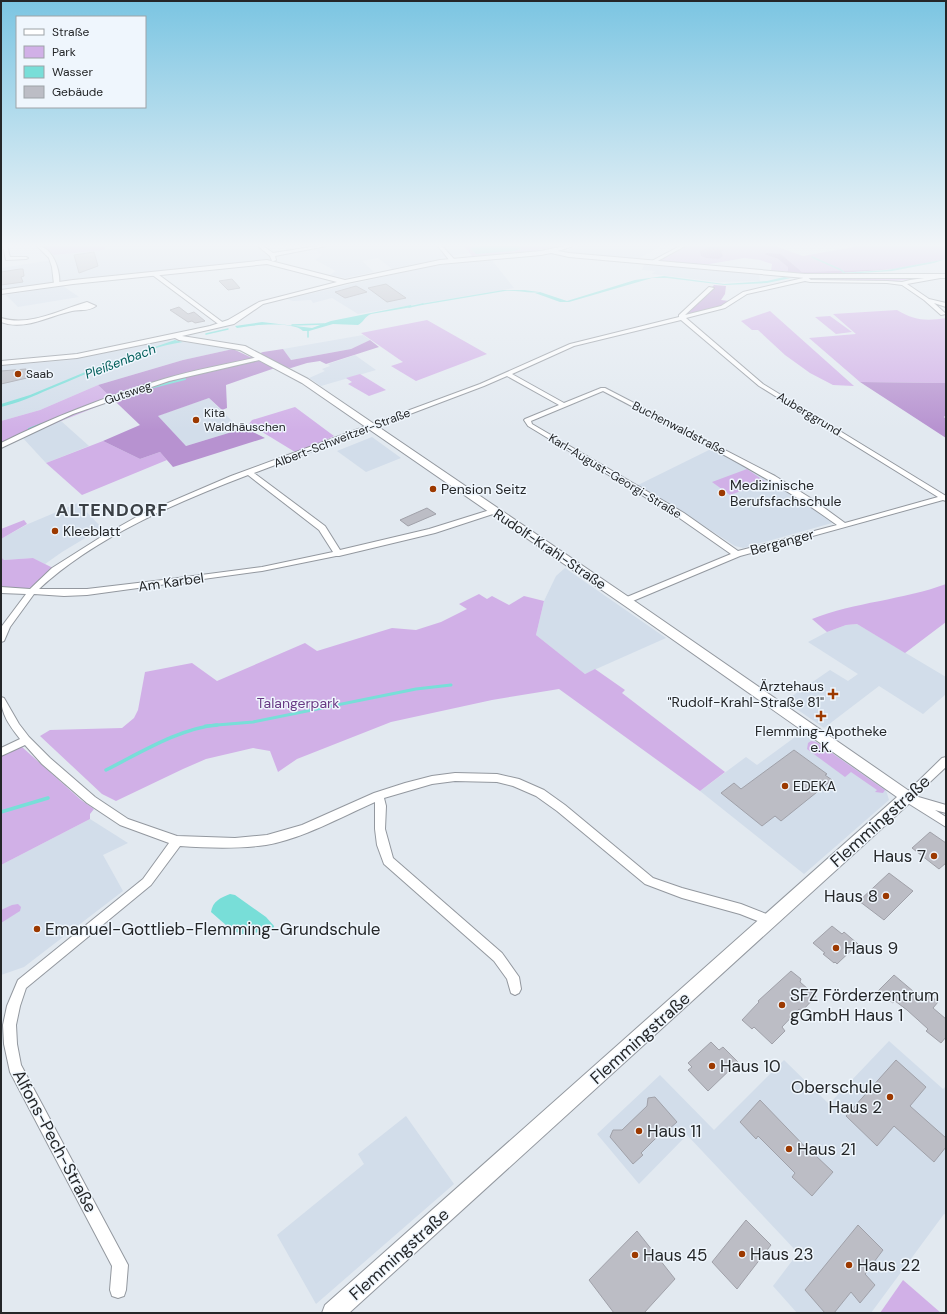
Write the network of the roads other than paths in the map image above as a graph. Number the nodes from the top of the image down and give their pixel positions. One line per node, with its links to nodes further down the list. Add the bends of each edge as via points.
1 (200, 307): 10 (street)
2 (254, 307): 10 (street)
3 (690, 307): 8 (street, via 681,316)
4 (722, 307): 8 (street, Albert-Schweitzer-Straße)
5 (935, 307): 7 (street)
6 (75, 309): 9 (street, via 18,324 5,324)
7 (943, 314)
8 (682, 318): 14 (street, Albert-Schweitzer-Straße, via 572,345); 19 (street, Auberggrund, via 761,385)
9 (1, 320)
10 (224, 325): 11 (street)
11 (178, 336): 12 (street, Rudolf-Krahl-Straße, via 242,348); 13 (street, via 77,356)
12 (262, 358): 16 (street, Rudolf-Krahl-Straße, via 305,381); 17 (street, Gutsweg, via 185,375 117,396 64,416)
13 (1, 363)
14 (508, 374): 15 (street); 16 (street, Albert-Schweitzer-Straße)
15 (564, 405): 21 (street, Buchenwaldstraße, via 603,390 772,478); 23 (street, Karl-August-Georgi-Straße, via 527,420 530,425 681,515)
16 (371, 427): 18 (street, Albert-Schweitzer-Straße); 20 (street, Rudolf-Krahl-Straße)
17 (1, 446)
18 (249, 473): 22 (street, via 322,528); 25 (street, Albert-Schweitzer-Straße, via 180,500 122,529 55,570)
19 (945, 498): 21 (street, Berganger)
20 (493, 511): 22 (street, Am Karbel, via 432,531); 26 (street, Rudolf-Krahl-Straße)
21 (843, 525): 23 (street, Berganger)
22 (339, 554): 25 (street, Am Karbel, via 262,569 163,583 88,592)
23 (736, 554): 26 (street, Berganger)
24 (1, 590): 25 (street, Am Karbel)
25 (32, 591): 27 (street, Albert-Schweitzer-Straße)
26 (625, 601): 34 (street, Rudolf-Krahl-Straße)
27 (4, 627): 28 (street, Albert-Schweitzer-Straße)
28 (1, 638)
29 (1, 700): 30 (street)
30 (26, 740): 31 (street); 37 (street, via 91,800 124,822)
31 (1, 752)
32 (946, 762): 34 (street, Flemmingstraße)
33 (378, 796): 37 (street, via 305,830 267,840 228,843); 38 (street, via 418,783 455,777 497,778 515,782 540,793 561,808 650,881 682,893 741,909); 39 (street, via 381,806 380,829 388,861 498,957 513,977)
34 (907, 797): 35 (street); 36 (street); 38 (street, Flemmingstraße)
35 (946, 809)
36 (946, 823)
37 (177, 841): 40 (street, Alfons-Pech-Straße, via 147,882 22,984 15,998 9,1024 15,1067 120,1265)
38 (770, 921): 41 (street, Flemmingstraße)
39 (515, 989)
40 (118, 1290)
41 (332, 1313)

